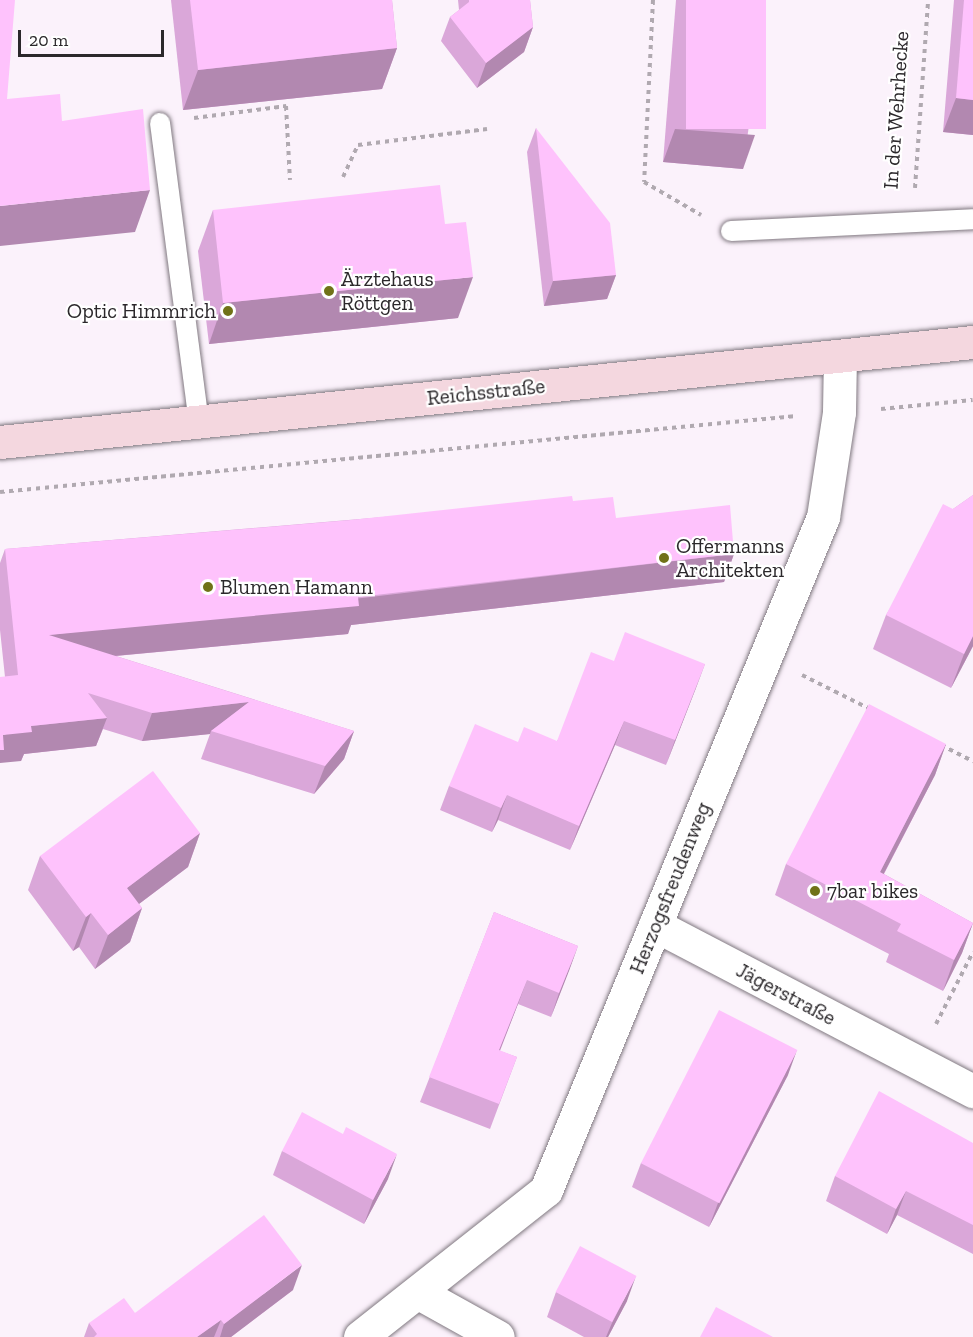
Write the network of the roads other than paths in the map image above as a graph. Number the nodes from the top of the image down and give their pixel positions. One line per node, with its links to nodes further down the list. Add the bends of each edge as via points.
1 (160, 123): 6 (lane)
2 (973, 219): 3 (lane)
3 (731, 231)
4 (973, 342): 5 (main road, Reichsstraße)
5 (840, 356): 6 (main road, Reichsstraße); 8 (street, Herzogsfreudenweg, via 839,412 823,517)
6 (199, 422): 7 (main road, Reichsstraße)
7 (0, 442)
8 (655, 926): 9 (street, Jägerstraße); 10 (street, Herzogsfreudenweg, via 546,1190)
9 (973, 1091)
10 (418, 1293): 11 (street, Herzogsfreudenweg); 12 (street)
11 (360, 1337)
12 (498, 1337)

